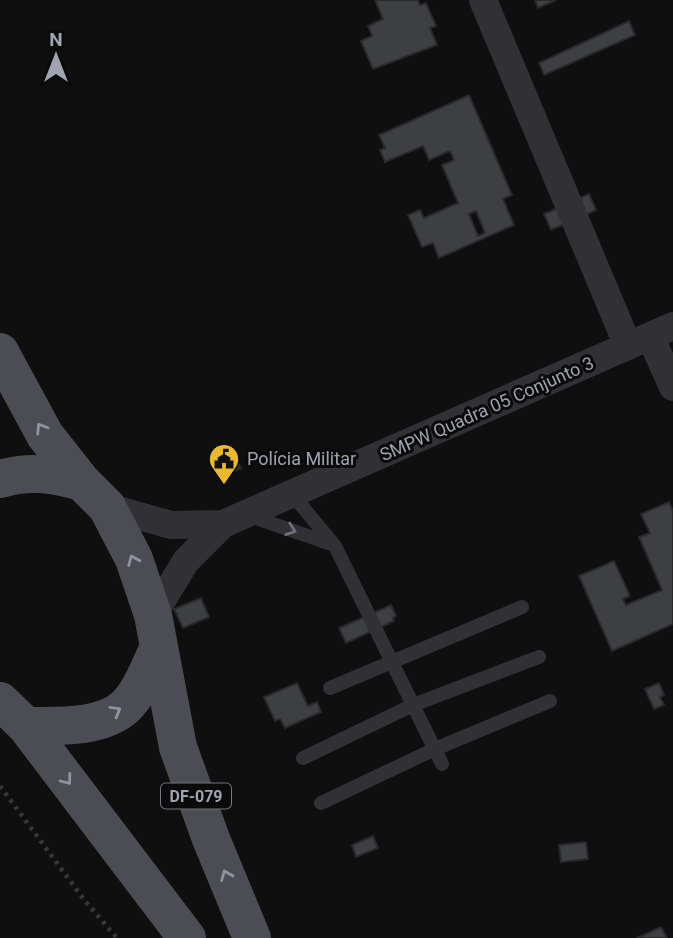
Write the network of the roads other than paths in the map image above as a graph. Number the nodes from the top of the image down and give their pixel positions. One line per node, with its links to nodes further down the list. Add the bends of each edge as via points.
1 (483, 0): 2 (street)
2 (651, 336): 4 (street); 6 (street, SMPW Quadra 05 Conjunto 3)
3 (0, 352): 7 (main road, DF-079, one-way to 3, via 45,435)
4 (673, 387)
5 (0, 479): 7 (main road, via 45,472)
6 (291, 493): 8 (street, SMPW Quadra 05 Conjunto 3); 9 (lane)
7 (95, 494): 8 (street, via 171,526); 11 (main road, DF-079, one-way to 7, via 134,559)
8 (235, 519): 9 (lane, one-way to 9); 11 (street, via 186,561)
9 (335, 546): 13 (lane)
10 (522, 607): 13 (lane)
11 (155, 632): 17 (main road, one-way to 11, via 62,726 93,722 125,707); 23 (main road, DF-079, one-way to 11, via 178,747)
12 (539, 656): 16 (lane)
13 (391, 662): 14 (lane); 16 (lane)
14 (330, 688)
15 (550, 701): 18 (lane)
16 (413, 705): 18 (lane); 19 (lane)
17 (13, 713): 22 (main road, one-way to 22)
18 (435, 749): 20 (lane); 21 (lane)
19 (303, 758)
20 (442, 764)
21 (321, 803)
22 (187, 938)
23 (252, 938)

